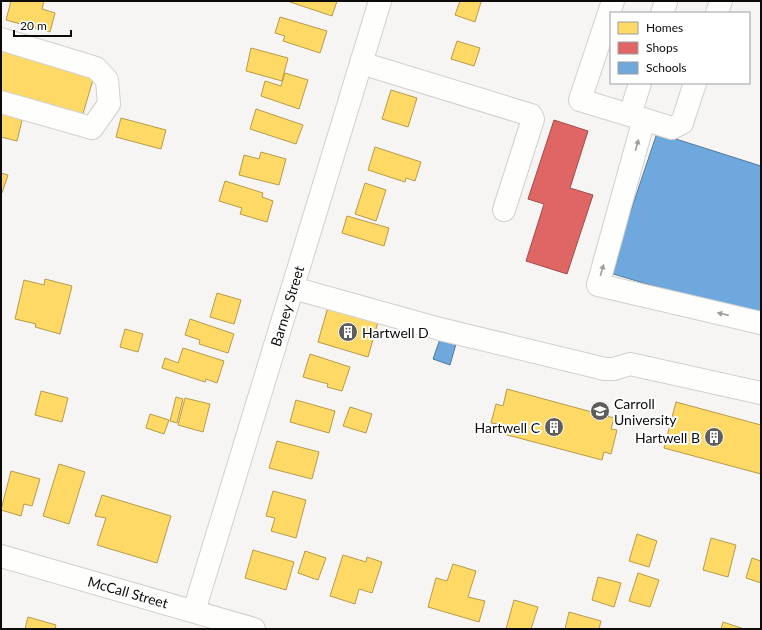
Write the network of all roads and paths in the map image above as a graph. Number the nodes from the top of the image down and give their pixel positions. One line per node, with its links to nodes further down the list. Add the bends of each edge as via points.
1 (380, 1): 6 (street, Barney Street)
2 (613, 1): 10 (street, via 580,100)
3 (721, 1): 4 (street)
4 (717, 12)
5 (1, 39): 9 (street, via 96,68 107,80 109,104 92,128)
6 (361, 63): 11 (street, via 531,115 533,119); 12 (street, Barney Street)
7 (640, 84): 10 (street)
8 (695, 84): 10 (street, via 682,123 672,128)
9 (1, 102)
10 (637, 117): 13 (street, one-way to 10, via 598,285)
11 (504, 210)
12 (293, 288): 14 (street, via 440,329 605,369 614,370 630,364); 16 (street, Barney Street)
13 (761, 323)
14 (761, 393)
15 (1, 556): 16 (street, McCall Street)
16 (194, 611): 17 (street, McCall Street)
17 (254, 629)

